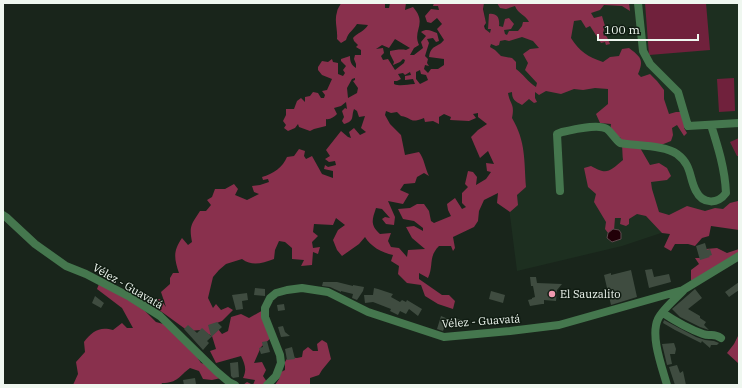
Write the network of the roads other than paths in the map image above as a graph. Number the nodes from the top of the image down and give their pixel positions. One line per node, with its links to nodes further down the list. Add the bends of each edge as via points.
1 (638, 3): 3 (street, via 643,51 650,64 678,92 688,126)
2 (739, 123): 3 (street)
3 (711, 125): 4 (street, via 721,156 726,193 717,201 711,202 700,196 686,163 677,153 620,143 608,130 598,127 557,134)
4 (560, 191)
5 (3, 215): 10 (street, Vélez - Guavatá, via 35,244 66,266 130,297 160,316 216,371)
6 (739, 256): 7 (street, Vélez - Guavatá)
7 (683, 290): 8 (street); 11 (street, Vélez - Guavatá, via 559,325 444,337 368,312 328,292 302,288 287,290 276,293 265,308 265,317 282,363 276,376)
8 (663, 313): 9 (street, via 705,335 712,334); 12 (street, via 658,318 656,347)
9 (721, 338)
10 (235, 385)
11 (267, 385)
12 (668, 385)

